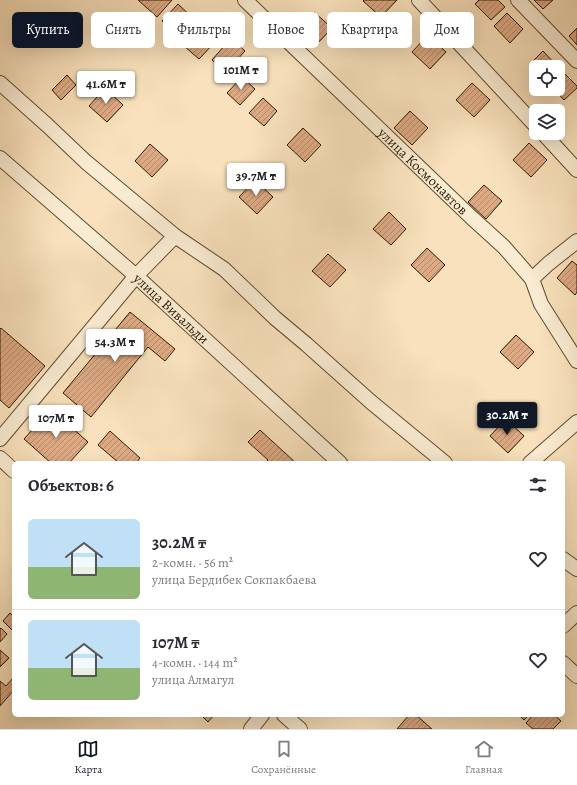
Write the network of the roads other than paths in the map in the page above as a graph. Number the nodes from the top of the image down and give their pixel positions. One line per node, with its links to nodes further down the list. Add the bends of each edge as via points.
1 (245, 0): 13 (street, улица Космонавтов, via 504,247)
2 (419, 0): 6 (street)
3 (518, 0): 4 (street)
4 (577, 61)
5 (0, 83): 10 (street, via 86,162)
6 (529, 118)
7 (549, 140): 9 (street)
8 (0, 158): 12 (street, улица Вивальди)
9 (577, 170)
10 (175, 236): 12 (street); 19 (street, via 224,269 275,318)
11 (577, 240): 13 (street)
12 (136, 276): 16 (street); 18 (street, улица Вивальди)
13 (532, 279): 14 (street, улица Космонавтов, via 541,304)
14 (577, 361)
15 (577, 422): 20 (street)
16 (0, 439)
17 (0, 458): 21 (street)
18 (338, 461)
19 (443, 461)
20 (532, 461)
21 (12, 469)
22 (565, 560): 23 (street)
23 (577, 569)
24 (577, 613): 25 (street)
25 (565, 624)
26 (565, 665): 27 (street)
27 (577, 676)
28 (260, 717): 30 (street)
29 (286, 717): 31 (street)
30 (251, 729)
31 (300, 729)

